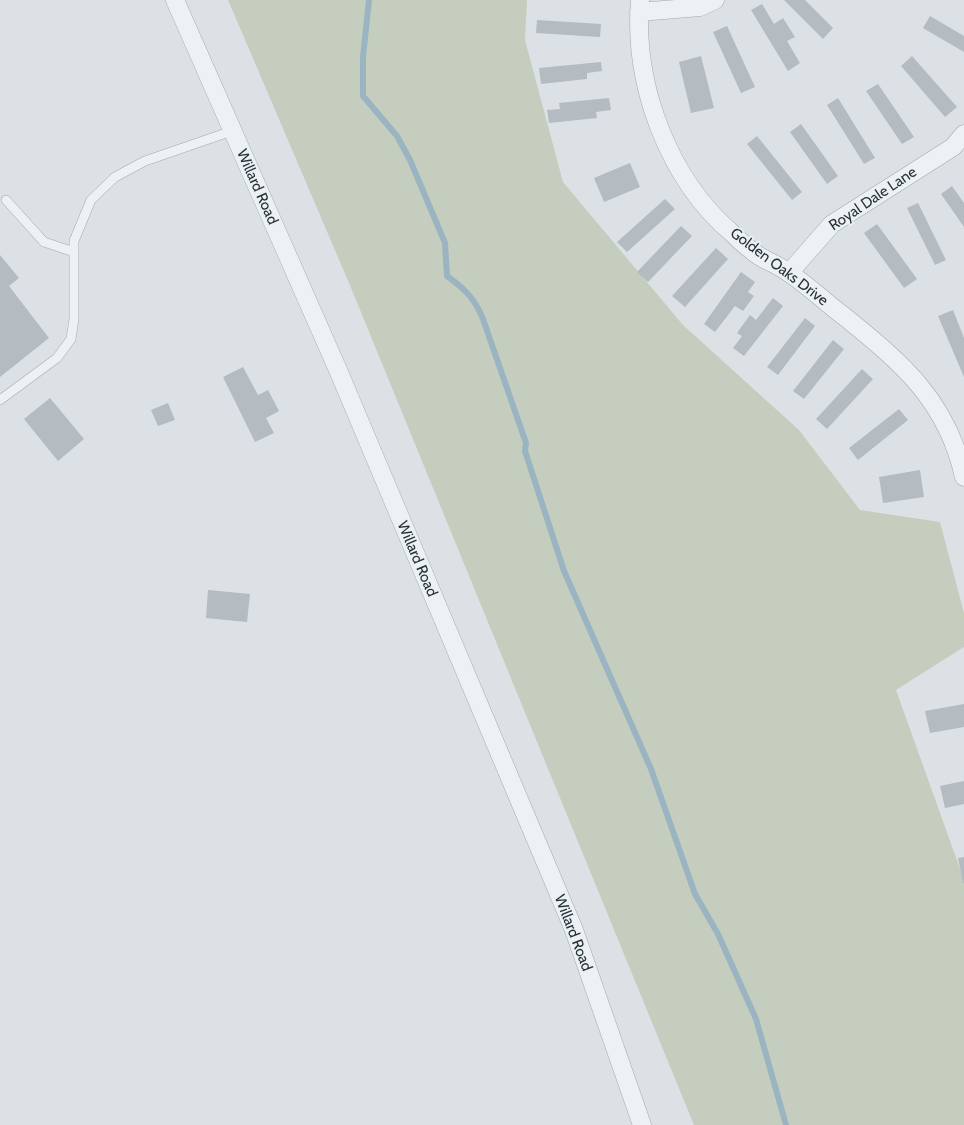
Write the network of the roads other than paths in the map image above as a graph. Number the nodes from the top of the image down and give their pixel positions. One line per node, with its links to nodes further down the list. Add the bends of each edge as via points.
1 (175, 0): 4 (street, Willard Road)
2 (714, 0): 3 (street, via 700,7)
3 (640, 6): 8 (street, Golden Oaks Drive, via 642,56 657,120 685,178 731,233 759,255)
4 (232, 131): 7 (lane, via 145,161 115,178 91,200 74,241); 12 (street, Willard Road, via 338,370 574,930)
5 (964, 134): 8 (street, Royal Dale Lane, via 953,147 832,224)
6 (6, 200): 7 (lane, via 44,242)
7 (74, 252): 9 (lane, via 71,339 57,358)
8 (789, 272): 10 (street, Golden Oaks Drive, via 905,367)
9 (0, 400)
10 (956, 429): 11 (street, Golden Oaks Drive)
11 (964, 477)
12 (642, 1125)

